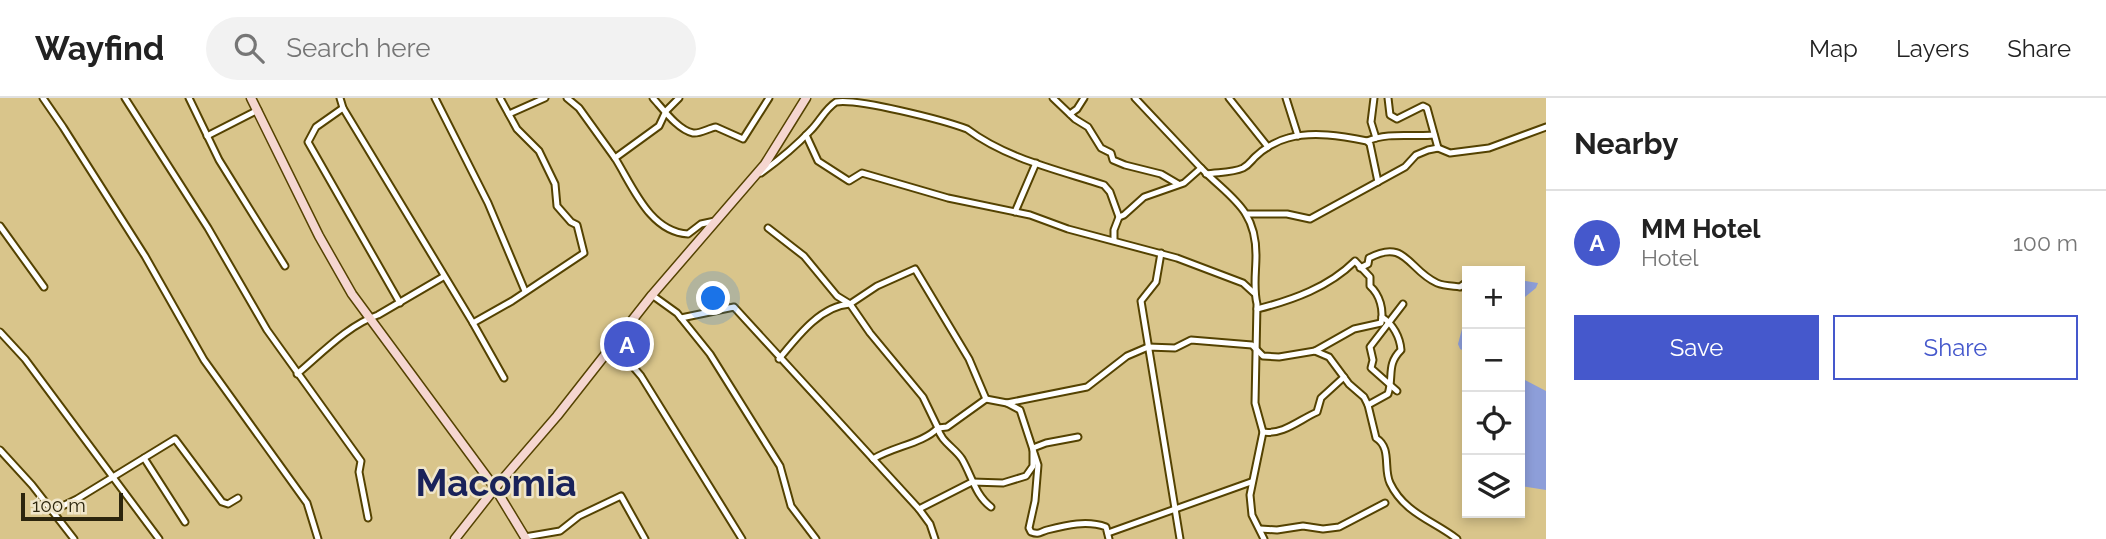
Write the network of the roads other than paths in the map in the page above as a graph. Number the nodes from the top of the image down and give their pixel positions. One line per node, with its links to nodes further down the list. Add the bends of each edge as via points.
1 (43, 98): 105 (street, via 145,256 204,360 307,503)
2 (125, 98): 73 (street)
3 (189, 98): 29 (street)
4 (251, 98): 22 (main road)
5 (340, 98): 21 (street)
6 (435, 98): 55 (street)
7 (500, 98): 24 (street)
8 (545, 98): 24 (street)
9 (568, 98): 35 (street)
10 (653, 98): 23 (street)
11 (679, 98): 23 (street)
12 (769, 98): 23 (street, via 743,139 716,127 690,132)
13 (806, 98): 39 (main road)
14 (1054, 98): 25 (street)
15 (1084, 98): 25 (street)
16 (1135, 98): 37 (street)
17 (1229, 98): 33 (street)
18 (1286, 98): 30 (street)
19 (1374, 98): 31 (street, via 1371,122)
20 (1388, 98): 28 (street, via 1390,115 1397,119 1427,107)
21 (343, 108): 52 (street); 58 (street, via 316,127 308,142)
22 (258, 110): 29 (street); 63 (main road, via 319,236)
23 (666, 111): 35 (street, via 659,125)
24 (509, 114): 55 (street, via 539,151 555,184 557,206 577,225 584,253)
25 (1070, 114): 41 (street, via 1088,127 1113,160 1161,174)
26 (1546, 127): 34 (street, via 1489,148 1450,153)
27 (806, 135): 36 (street, via 839,100 877,101 967,129); 39 (street); 42 (street, via 818,160 849,181 862,173)
28 (1434, 135): 31 (street); 34 (street)
29 (207, 136): 50 (street)
30 (1298, 136): 32 (street, via 1342,135); 33 (street)
31 (1376, 138): 32 (street)
32 (1367, 141): 40 (street)
33 (1268, 147): 38 (street, via 1246,167)
34 (1438, 148): 40 (street, via 1416,155)
35 (615, 158): 45 (street, via 651,216 674,233 688,234 701,224)
36 (1036, 163): 42 (street); 44 (street, via 1104,185)
37 (1200, 168): 38 (street); 41 (street)
38 (1206, 174): 43 (street, via 1233,196)
39 (753, 178): 45 (main road)
40 (1378, 182): 43 (street, via 1310,219)
41 (1179, 185): 44 (street, via 1144,197)
42 (1015, 212): 48 (street)
43 (1246, 214): 56 (street, via 1255,233)
44 (1119, 217): 48 (street)
45 (716, 221): 57 (main road)
46 (0, 226): 54 (street)
47 (768, 228): 59 (street, via 804,256 836,296)
48 (1114, 240): 49 (street)
49 (1160, 253): 56 (street, via 1243,283); 69 (street, via 1156,282 1141,301)
50 (285, 266)
51 (1360, 268): 53 (street, via 1376,254 1394,250 1437,284); 61 (street, via 1355,261 1328,283); 62 (street, via 1370,277)
52 (443, 277): 58 (street); 66 (street)
53 (1462, 286)
54 (44, 287)
55 (526, 291): 66 (street)
56 (1254, 293): 61 (street)
57 (652, 295): 64 (street); 68 (main road)
58 (400, 303): 63 (street)
59 (850, 304): 72 (street, via 831,307); 78 (street, via 915,269 969,359); 81 (street, via 923,397)
60 (1404, 304): 65 (street)
61 (1257, 309): 70 (street)
62 (1382, 317): 65 (street); 71 (street, via 1381,323 1354,329)
63 (369, 318): 73 (street); 91 (main road)
64 (681, 318): 72 (street, via 734,307); 109 (street, via 710,354 773,455 791,506)
65 (1390, 322): 76 (street, via 1401,350 1393,358); 76 (street, via 1370,347 1371,368)
66 (472, 323): 75 (street)
67 (0, 332): 88 (street)
68 (610, 347): 91 (main road); 108 (street, via 641,376)
69 (1148, 347): 70 (street, via 1175,348 1191,340); 79 (street, via 1127,356 1087,387); 96 (street)
70 (1256, 349): 71 (street, via 1263,356 1279,357); 82 (street, via 1255,403)
71 (1315, 351): 74 (street, via 1329,357)
72 (779, 359): 87 (street)
73 (297, 374): 98 (street, via 361,461)
74 (1344, 377): 80 (street); 82 (street, via 1321,398 1317,412 1285,429)
75 (505, 378)
76 (1390, 387): 77 (street); 80 (street, via 1388,394)
77 (1397, 391)
78 (986, 399): 79 (street); 81 (street, via 947,427)
79 (1007, 403): 84 (street, via 1020,410)
80 (1368, 405): 113 (street, via 1376,438 1387,455 1390,484 1420,517)
81 (938, 428): 87 (street, via 930,436); 89 (street)
82 (1263, 432): 90 (street)
83 (1077, 437): 84 (street)
84 (1033, 448): 89 (street, via 1033,466 1026,476 1003,483); 101 (street, via 1038,465 1031,532 1093,522 1106,527)
85 (0, 450): 97 (street)
86 (144, 458): 88 (street); 92 (street, via 175,439 222,502 229,504); 99 (street)
87 (873, 459): 95 (street)
88 (113, 477): 97 (street); 104 (street)
89 (972, 482): 94 (street); 95 (street)
90 (1251, 482): 96 (street); 100 (street, via 1252,514)
91 (495, 488): 102 (main road); 106 (main road)
92 (238, 498)
93 (1385, 503): 100 (street, via 1339,527)
94 (991, 507)
95 (919, 509): 110 (street)
96 (1175, 509): 101 (street); 111 (street)
97 (52, 511): 103 (street)
98 (368, 518)
99 (185, 522)
100 (1260, 529): 112 (street)
101 (1109, 536)
102 (526, 538): 107 (street, via 560,531 579,516 621,496)
103 (74, 539)
104 (159, 539)
105 (318, 539)
106 (455, 539)
107 (645, 539)
108 (742, 539)
109 (816, 539)
110 (935, 539)
111 (1180, 539)
112 (1264, 539)
113 (1457, 539)

